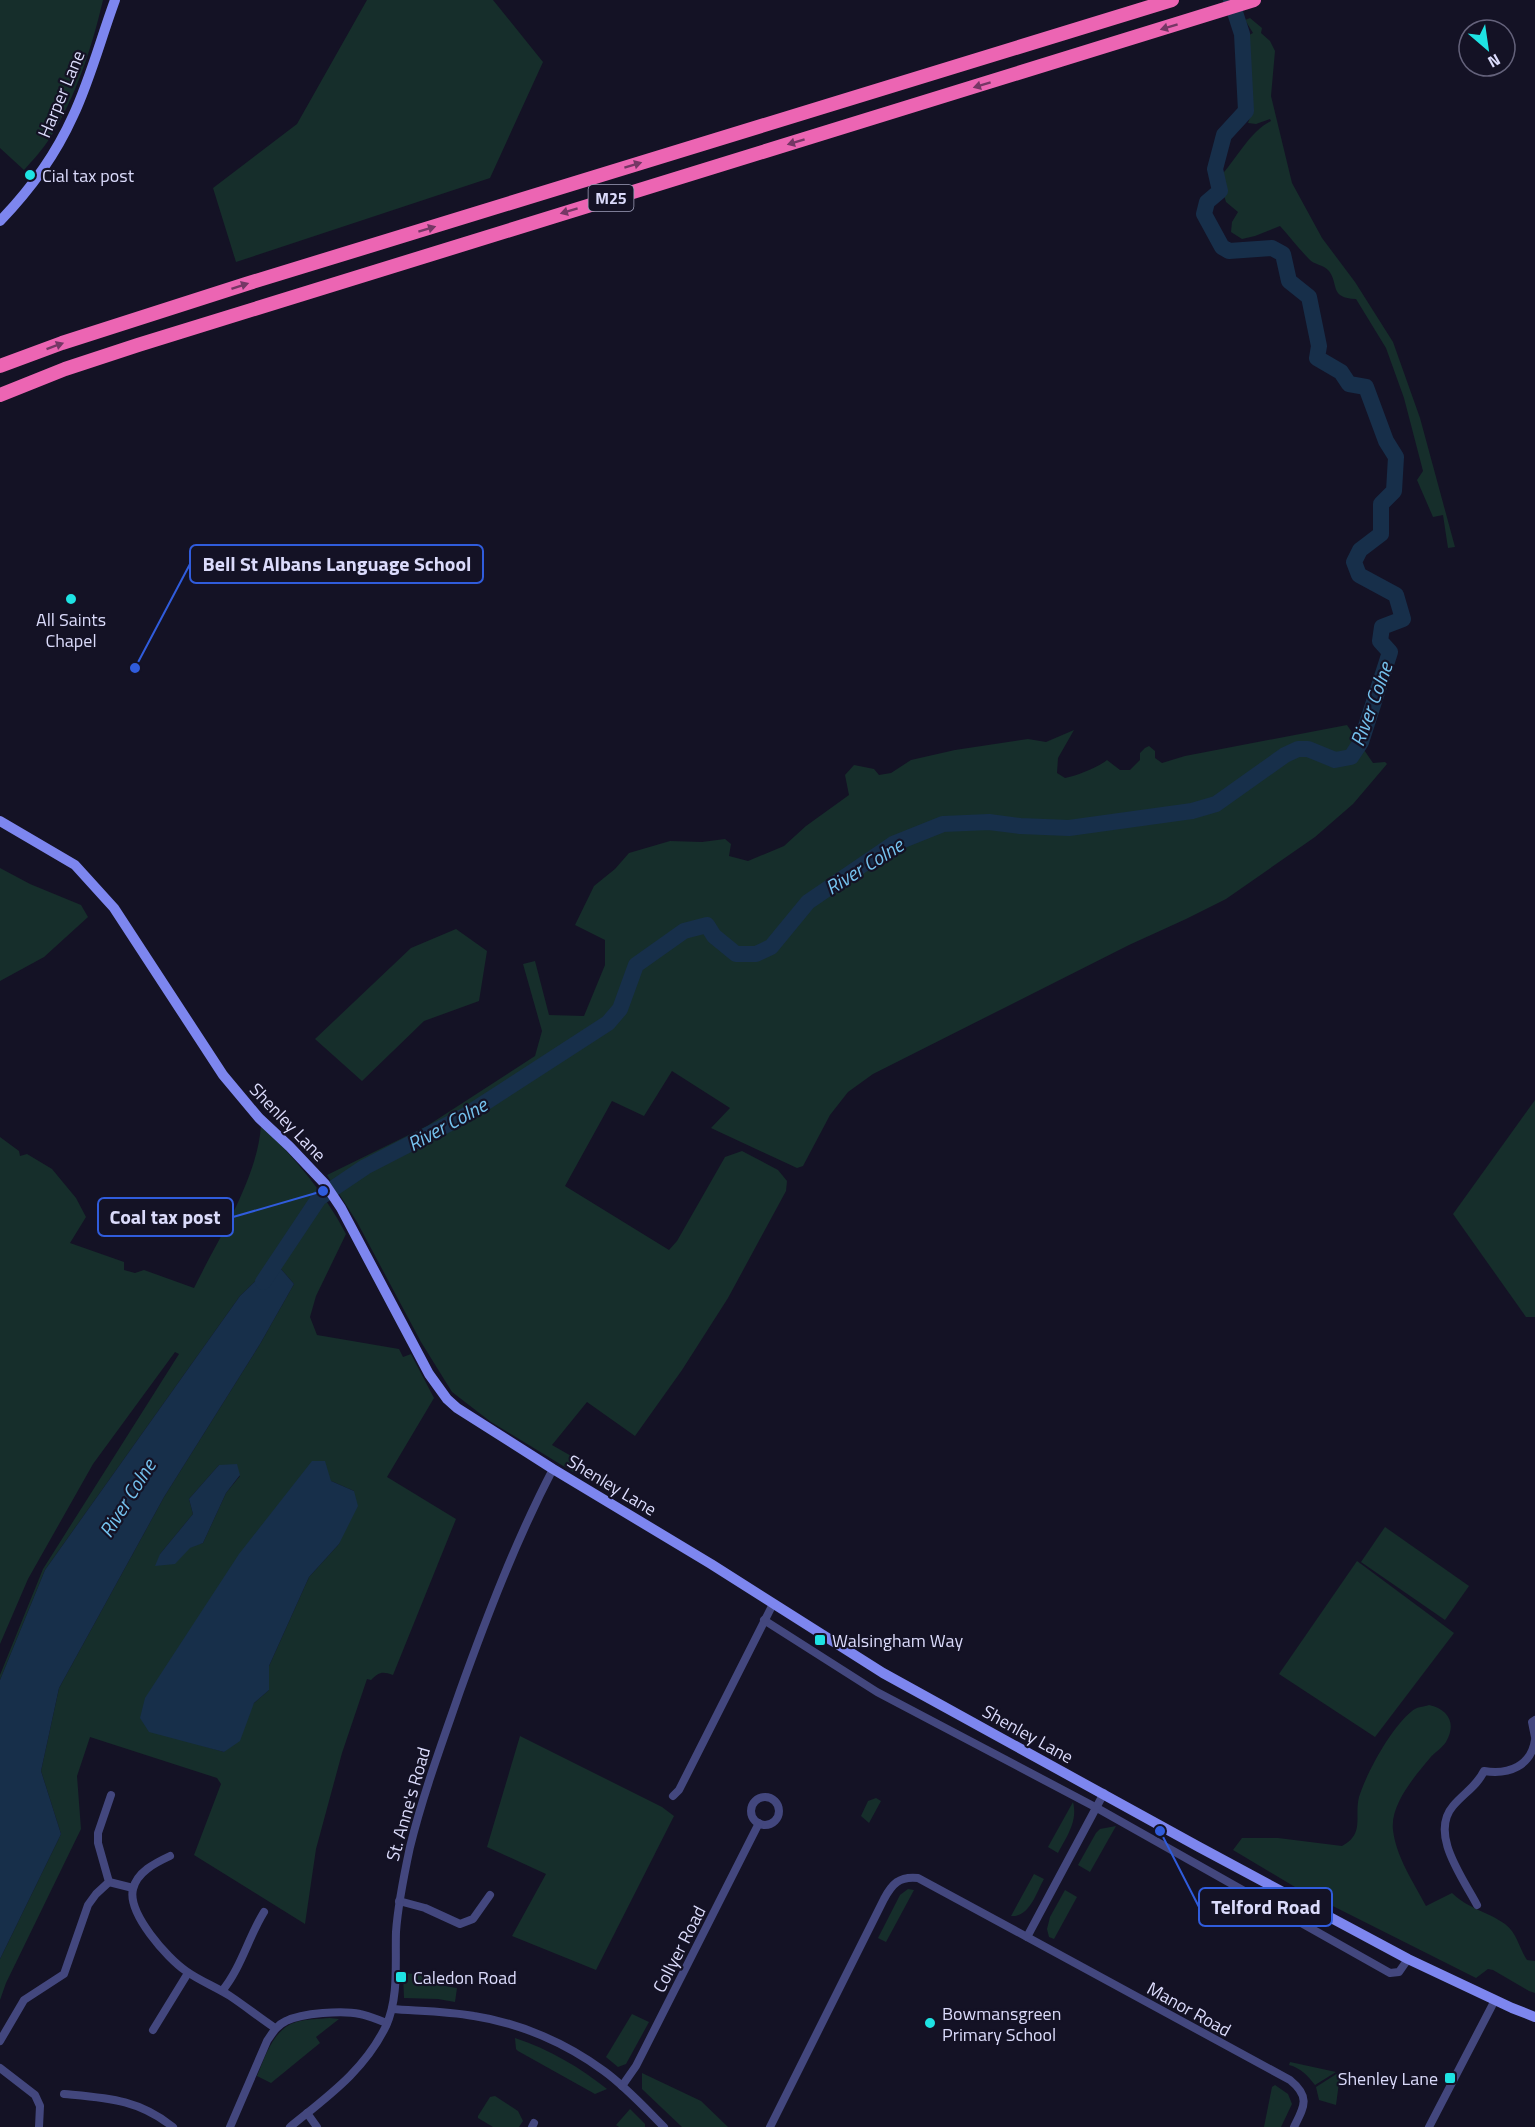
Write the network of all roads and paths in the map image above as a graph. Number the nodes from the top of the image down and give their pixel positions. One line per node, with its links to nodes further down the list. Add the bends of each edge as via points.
1 (115, 0): 4 (main road, Harper Lane, via 74,115 30,188)
2 (1172, 0): 5 (highway, M25, one-way to 2, via 246,284)
3 (1249, 2): 6 (highway, M25, one-way to 6, via 138,345)
4 (0, 221)
5 (0, 366)
6 (0, 395)
7 (0, 821): 8 (main road, Shenley Lane, via 75,865 114,908 223,1075 259,1118 325,1184 429,1374 447,1399)
8 (553, 1469): 9 (main road, Shenley Lane); 22 (street, St. Anne's Road, via 493,1605 435,1760)
9 (773, 1604): 10 (street); 13 (main road, Shenley Lane, via 883,1673)
10 (764, 1620): 15 (street); 16 (street, Shenley Lane, via 878,1692)
11 (1535, 1720): 12 (street)
12 (1535, 1738): 23 (street, via 1532,1753 1523,1764 1503,1772 1484,1771 1446,1816 1446,1844)
13 (1104, 1793): 16 (street); 26 (main road, Shenley Lane)
14 (111, 1795): 19 (street, via 98,1833)
15 (673, 1796)
16 (1096, 1808): 25 (street); 26 (street, Shenley Lane, via 1390,1973 1399,1972)
17 (759, 1823): 37 (street, Collyer Road)
18 (170, 1856): 20 (street, via 143,1872)
19 (109, 1882): 20 (street); 35 (street, via 91,1899 67,1968 60,1978 24,2000)
20 (133, 1888): 27 (street, via 140,1917 163,1950)
21 (490, 1895): 22 (street, via 477,1915 468,1922 455,1923 426,1908)
22 (399, 1901): 30 (street, St. Anne's Road)
23 (1477, 1905)
24 (264, 1912): 28 (street)
25 (1027, 1937): 46 (street, via 918,1878 896,1881); 47 (street, Manor Road, via 1290,2080 1301,2090 1304,2100)
26 (1408, 1959): 29 (main road, Shenley Lane)
27 (188, 1973): 28 (street); 34 (street)
28 (222, 1991): 33 (street)
29 (1496, 2000): 31 (main road, Shenley Lane); 48 (street)
30 (392, 2008): 32 (street, St. Anne's Road); 37 (street, via 473,2016 518,2026 573,2051)
31 (1535, 2017)
32 (387, 2023): 33 (street, via 358,2013 329,2013 293,2018); 39 (street, St. Anne's Road, via 360,2067)
33 (275, 2028): 42 (street)
34 (153, 2030)
35 (0, 2041)
36 (0, 2068): 40 (street, via 35,2095 40,2106)
37 (622, 2086): 45 (street)
38 (64, 2094): 41 (street, via 119,2099)
39 (307, 2113): 43 (street, St. Anne's Road); 44 (street)
40 (39, 2127)
41 (173, 2127)
42 (230, 2127)
43 (290, 2127)
44 (318, 2127)
45 (664, 2127)
46 (770, 2127)
47 (1294, 2127)
48 (1429, 2127)

